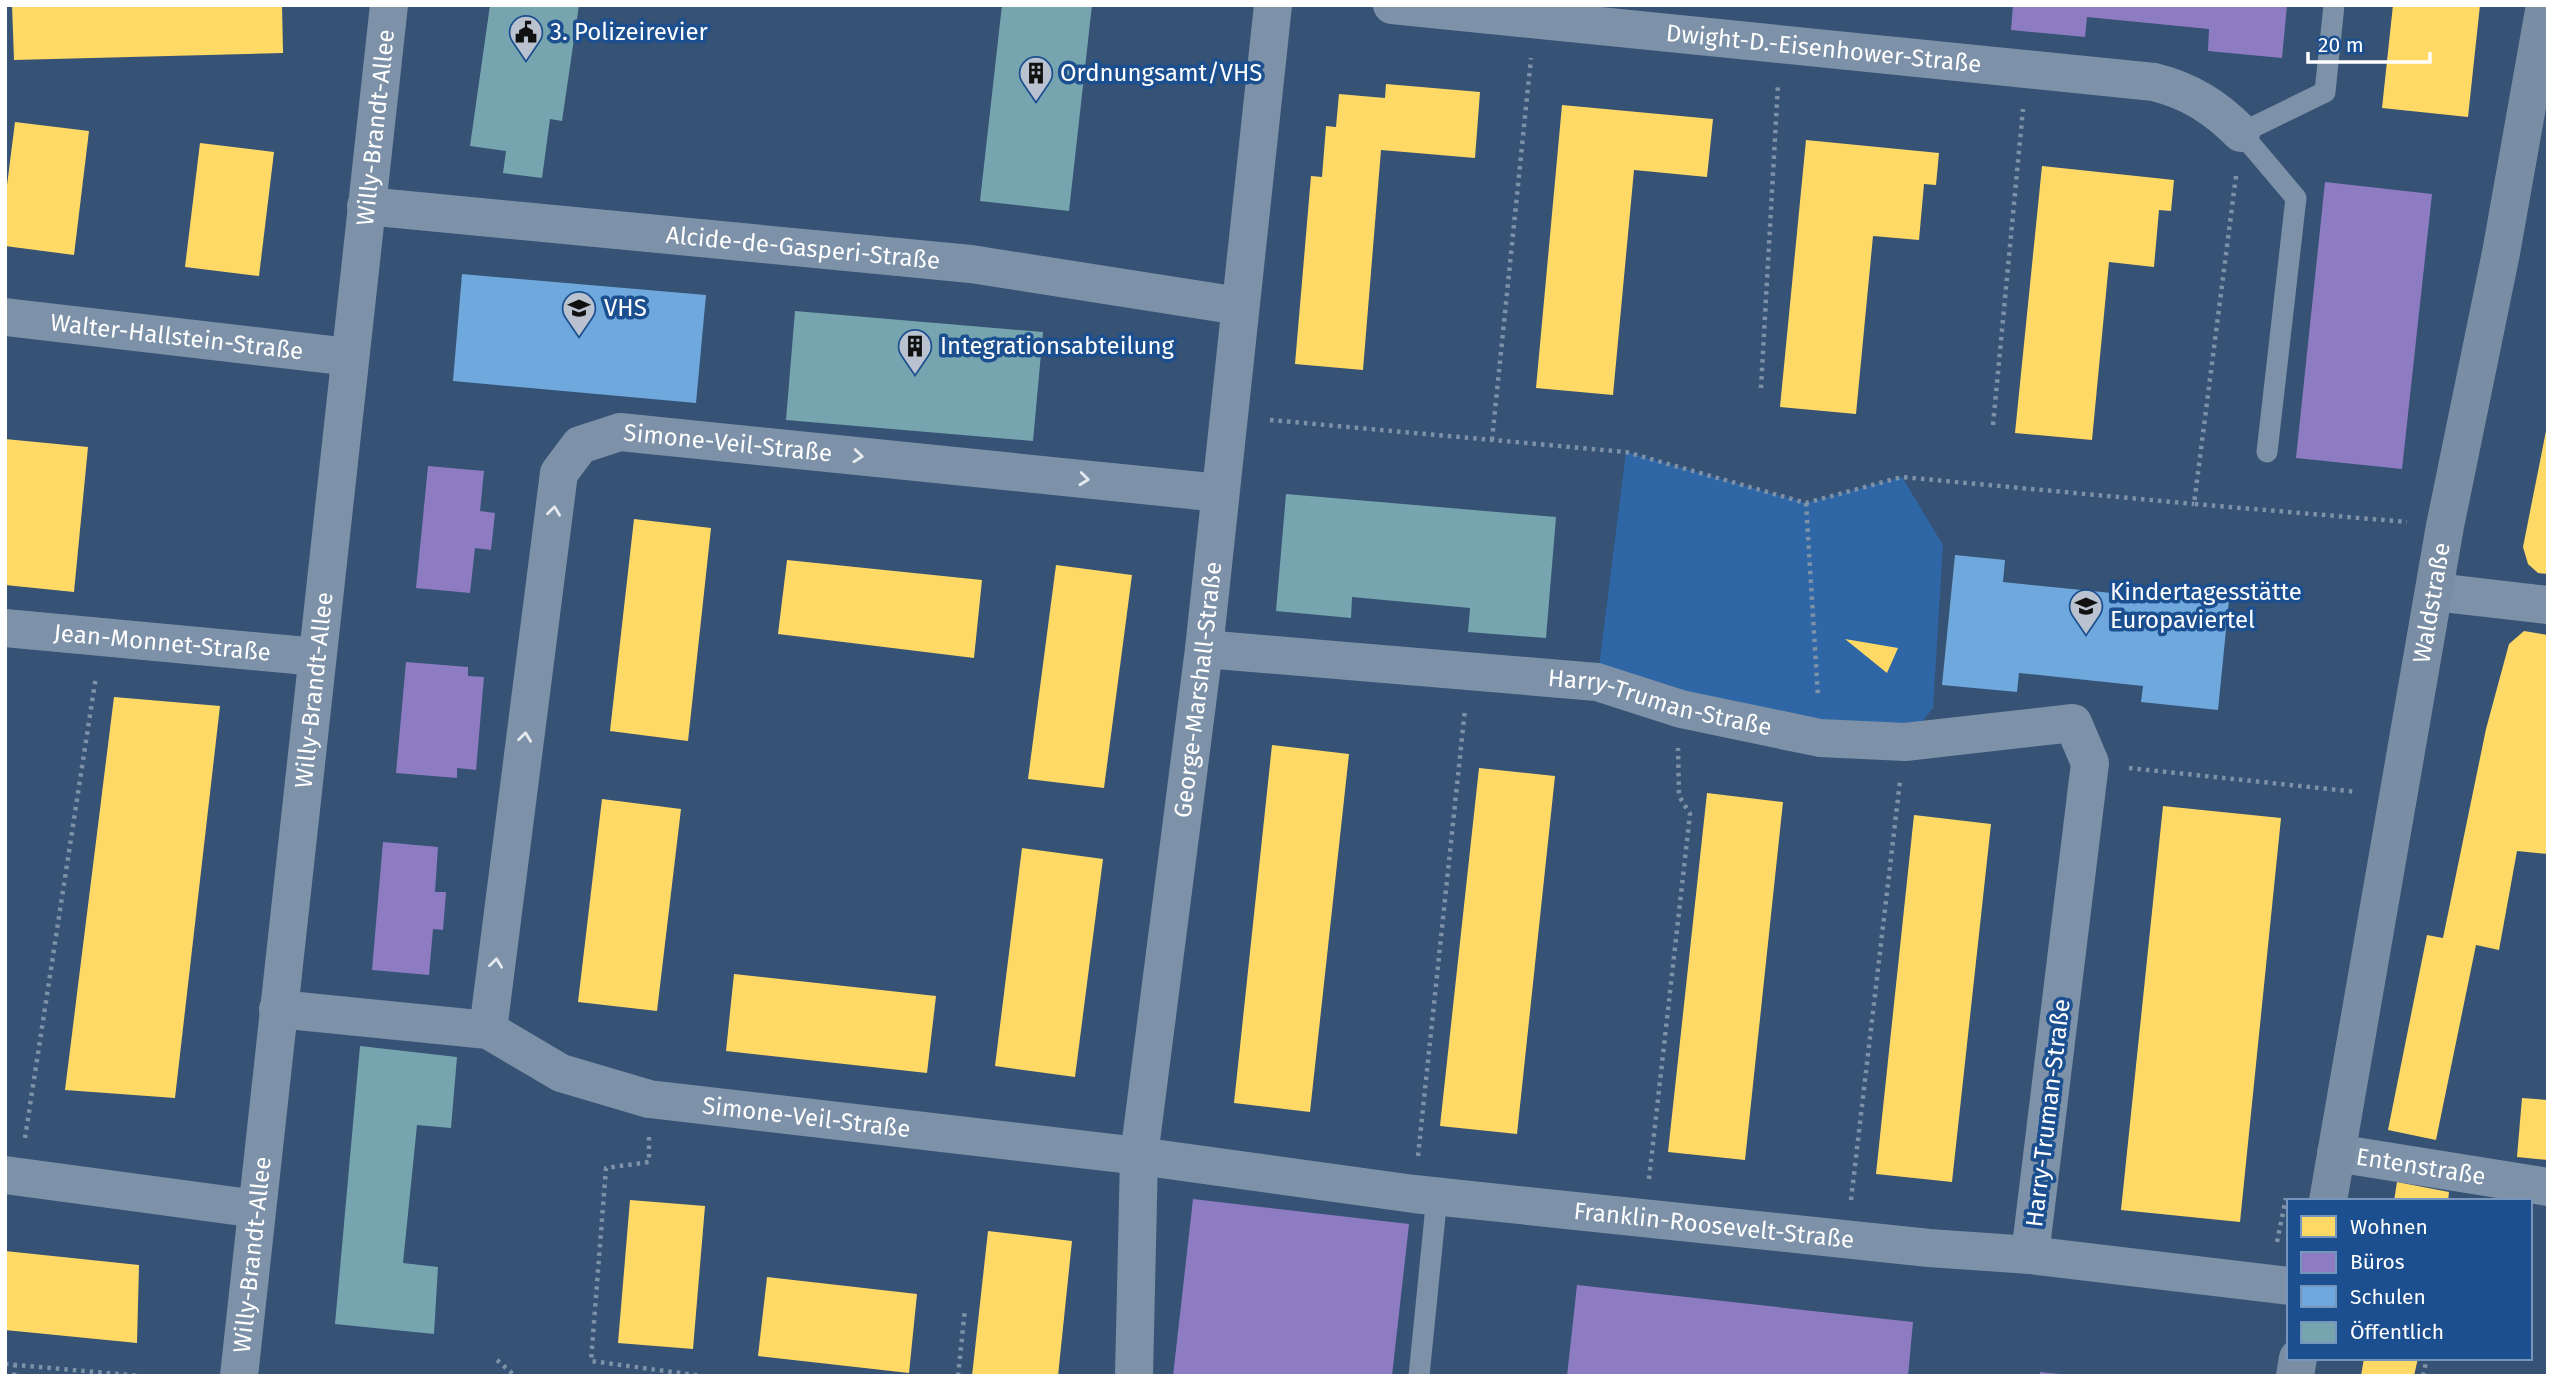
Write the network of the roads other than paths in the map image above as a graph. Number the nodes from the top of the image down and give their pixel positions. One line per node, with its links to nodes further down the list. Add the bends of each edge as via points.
1 (389, 5): 7 (street, Willy-Brandt-Allee)
2 (1273, 5): 8 (street, George-Marshall-Straße)
3 (1392, 5): 6 (street, Dwight-D.-Eisenhower-Straße, via 2154,82 2183,89 2218,110)
4 (2334, 5): 6 (lane, via 2325,92)
5 (2545, 5): 13 (street, Waldstraße)
6 (2241, 133): 11 (lane, via 2296,198)
7 (366, 206): 8 (street, Alcide-de-Gasperi-Straße, via 971,264); 10 (street, Willy-Brandt-Allee)
8 (1239, 306): 12 (street, George-Marshall-Straße)
9 (5, 317): 10 (street, Walter-Hallstein-Straße)
10 (350, 357): 17 (street, Willy-Brandt-Allee)
11 (2267, 453)
12 (1220, 493): 16 (street, George-Marshall-Straße); 19 (street, Simone-Veil-Straße, one-way to 12, via 559,473 580,444 620,432)
13 (2435, 592): 14 (street); 20 (street, Waldstraße)
14 (2548, 605)
15 (5, 628): 17 (street, Jean-Monnet-Straße)
16 (1204, 649): 21 (street, George-Marshall-Straße); 27 (street, Harry-Truman-Straße, via 1597,682 1681,709 1820,738 1905,742 2073,723 2090,764)
17 (317, 657): 18 (street, Willy-Brandt-Allee)
18 (278, 1009): 19 (street, Simone-Veil-Straße); 26 (street, Willy-Brandt-Allee)
19 (488, 1030): 21 (street, Simone-Veil-Straße, via 561,1073 649,1099)
20 (2336, 1153): 23 (street, Entenstraße); 25 (street, Waldstraße)
21 (1139, 1156): 24 (street, Franklin-Roosevelt-Straße); 30 (street, George-Marshall-Straße)
22 (12, 1176): 26 (street)
23 (2548, 1187)
24 (1426, 1195): 27 (street, Franklin-Roosevelt-Straße); 31 (lane)
25 (2328, 1199)
26 (257, 1209): 29 (street, Willy-Brandt-Allee)
27 (2030, 1255): 28 (street, Franklin-Roosevelt-Straße)
28 (2287, 1286)
29 (239, 1376)
30 (1134, 1376)
31 (1419, 1376)

